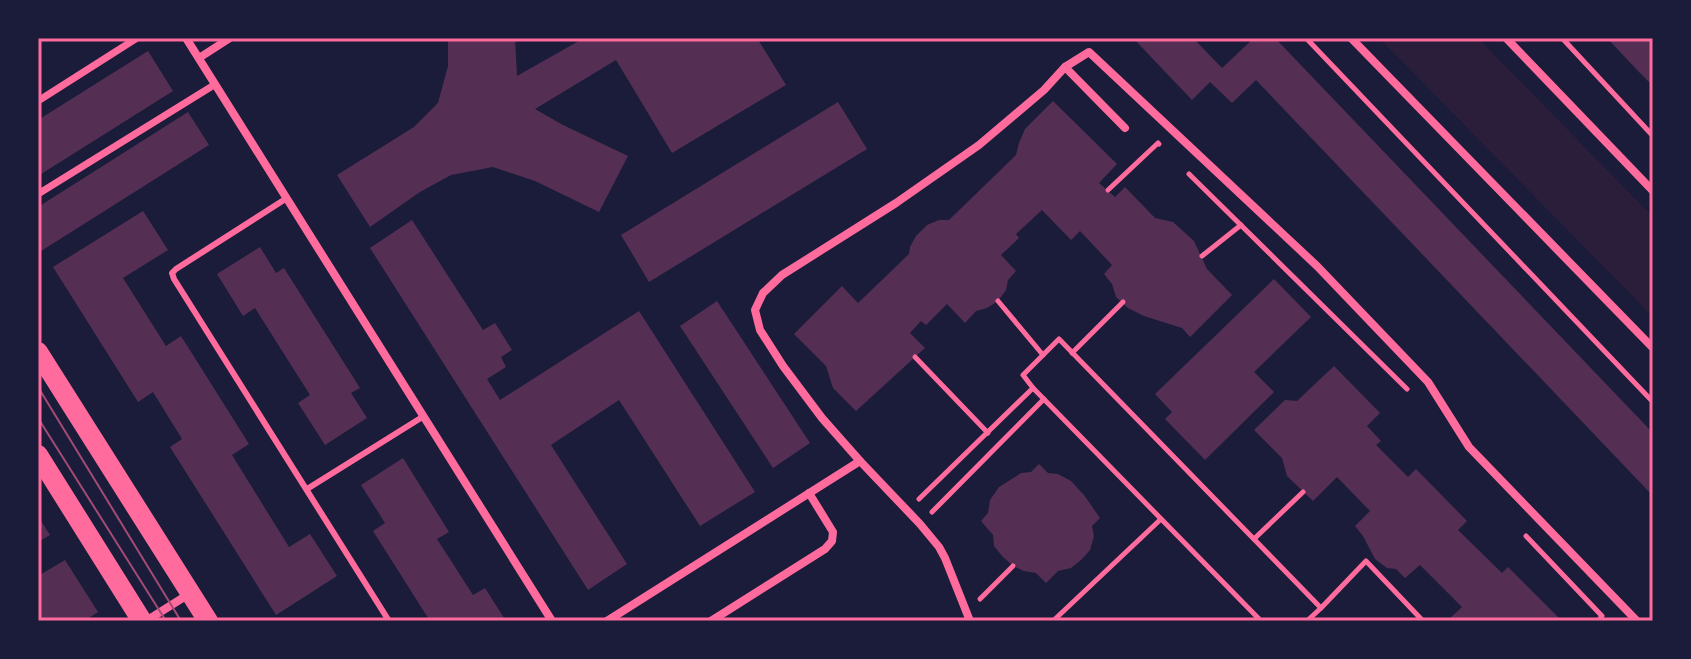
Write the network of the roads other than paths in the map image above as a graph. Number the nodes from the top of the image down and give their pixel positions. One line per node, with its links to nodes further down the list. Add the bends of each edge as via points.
1 (137, 38): 9 (street)
2 (186, 38): 6 (street)
3 (230, 38): 6 (street)
4 (1351, 38): 14 (street)
5 (1506, 38): 11 (street)
6 (199, 58): 8 (street)
7 (1065, 67): 10 (street); 18 (street, via 979,145 782,275 763,293 755,310 760,330 814,408); 29 (street, via 1089,52 1317,266 1428,382 1469,447)
8 (214, 85): 12 (street); 13 (street)
9 (38, 101)
10 (1125, 128)
11 (1653, 191)
12 (38, 194)
13 (287, 198): 16 (street); 19 (lane, via 172,273)
14 (1653, 348)
15 (38, 352): 21 (main road)
16 (424, 416): 19 (lane); 26 (street)
17 (38, 455): 23 (main road)
18 (860, 461): 20 (street); 22 (street, via 939,547)
19 (307, 489): 25 (lane)
20 (809, 493): 27 (street); 28 (street, via 833,532 832,541)
21 (191, 593): 23 (street); 24 (main road)
22 (968, 616)
23 (144, 621)
24 (208, 621)
25 (389, 621)
26 (552, 621)
27 (607, 621)
28 (711, 621)
29 (1637, 621)

